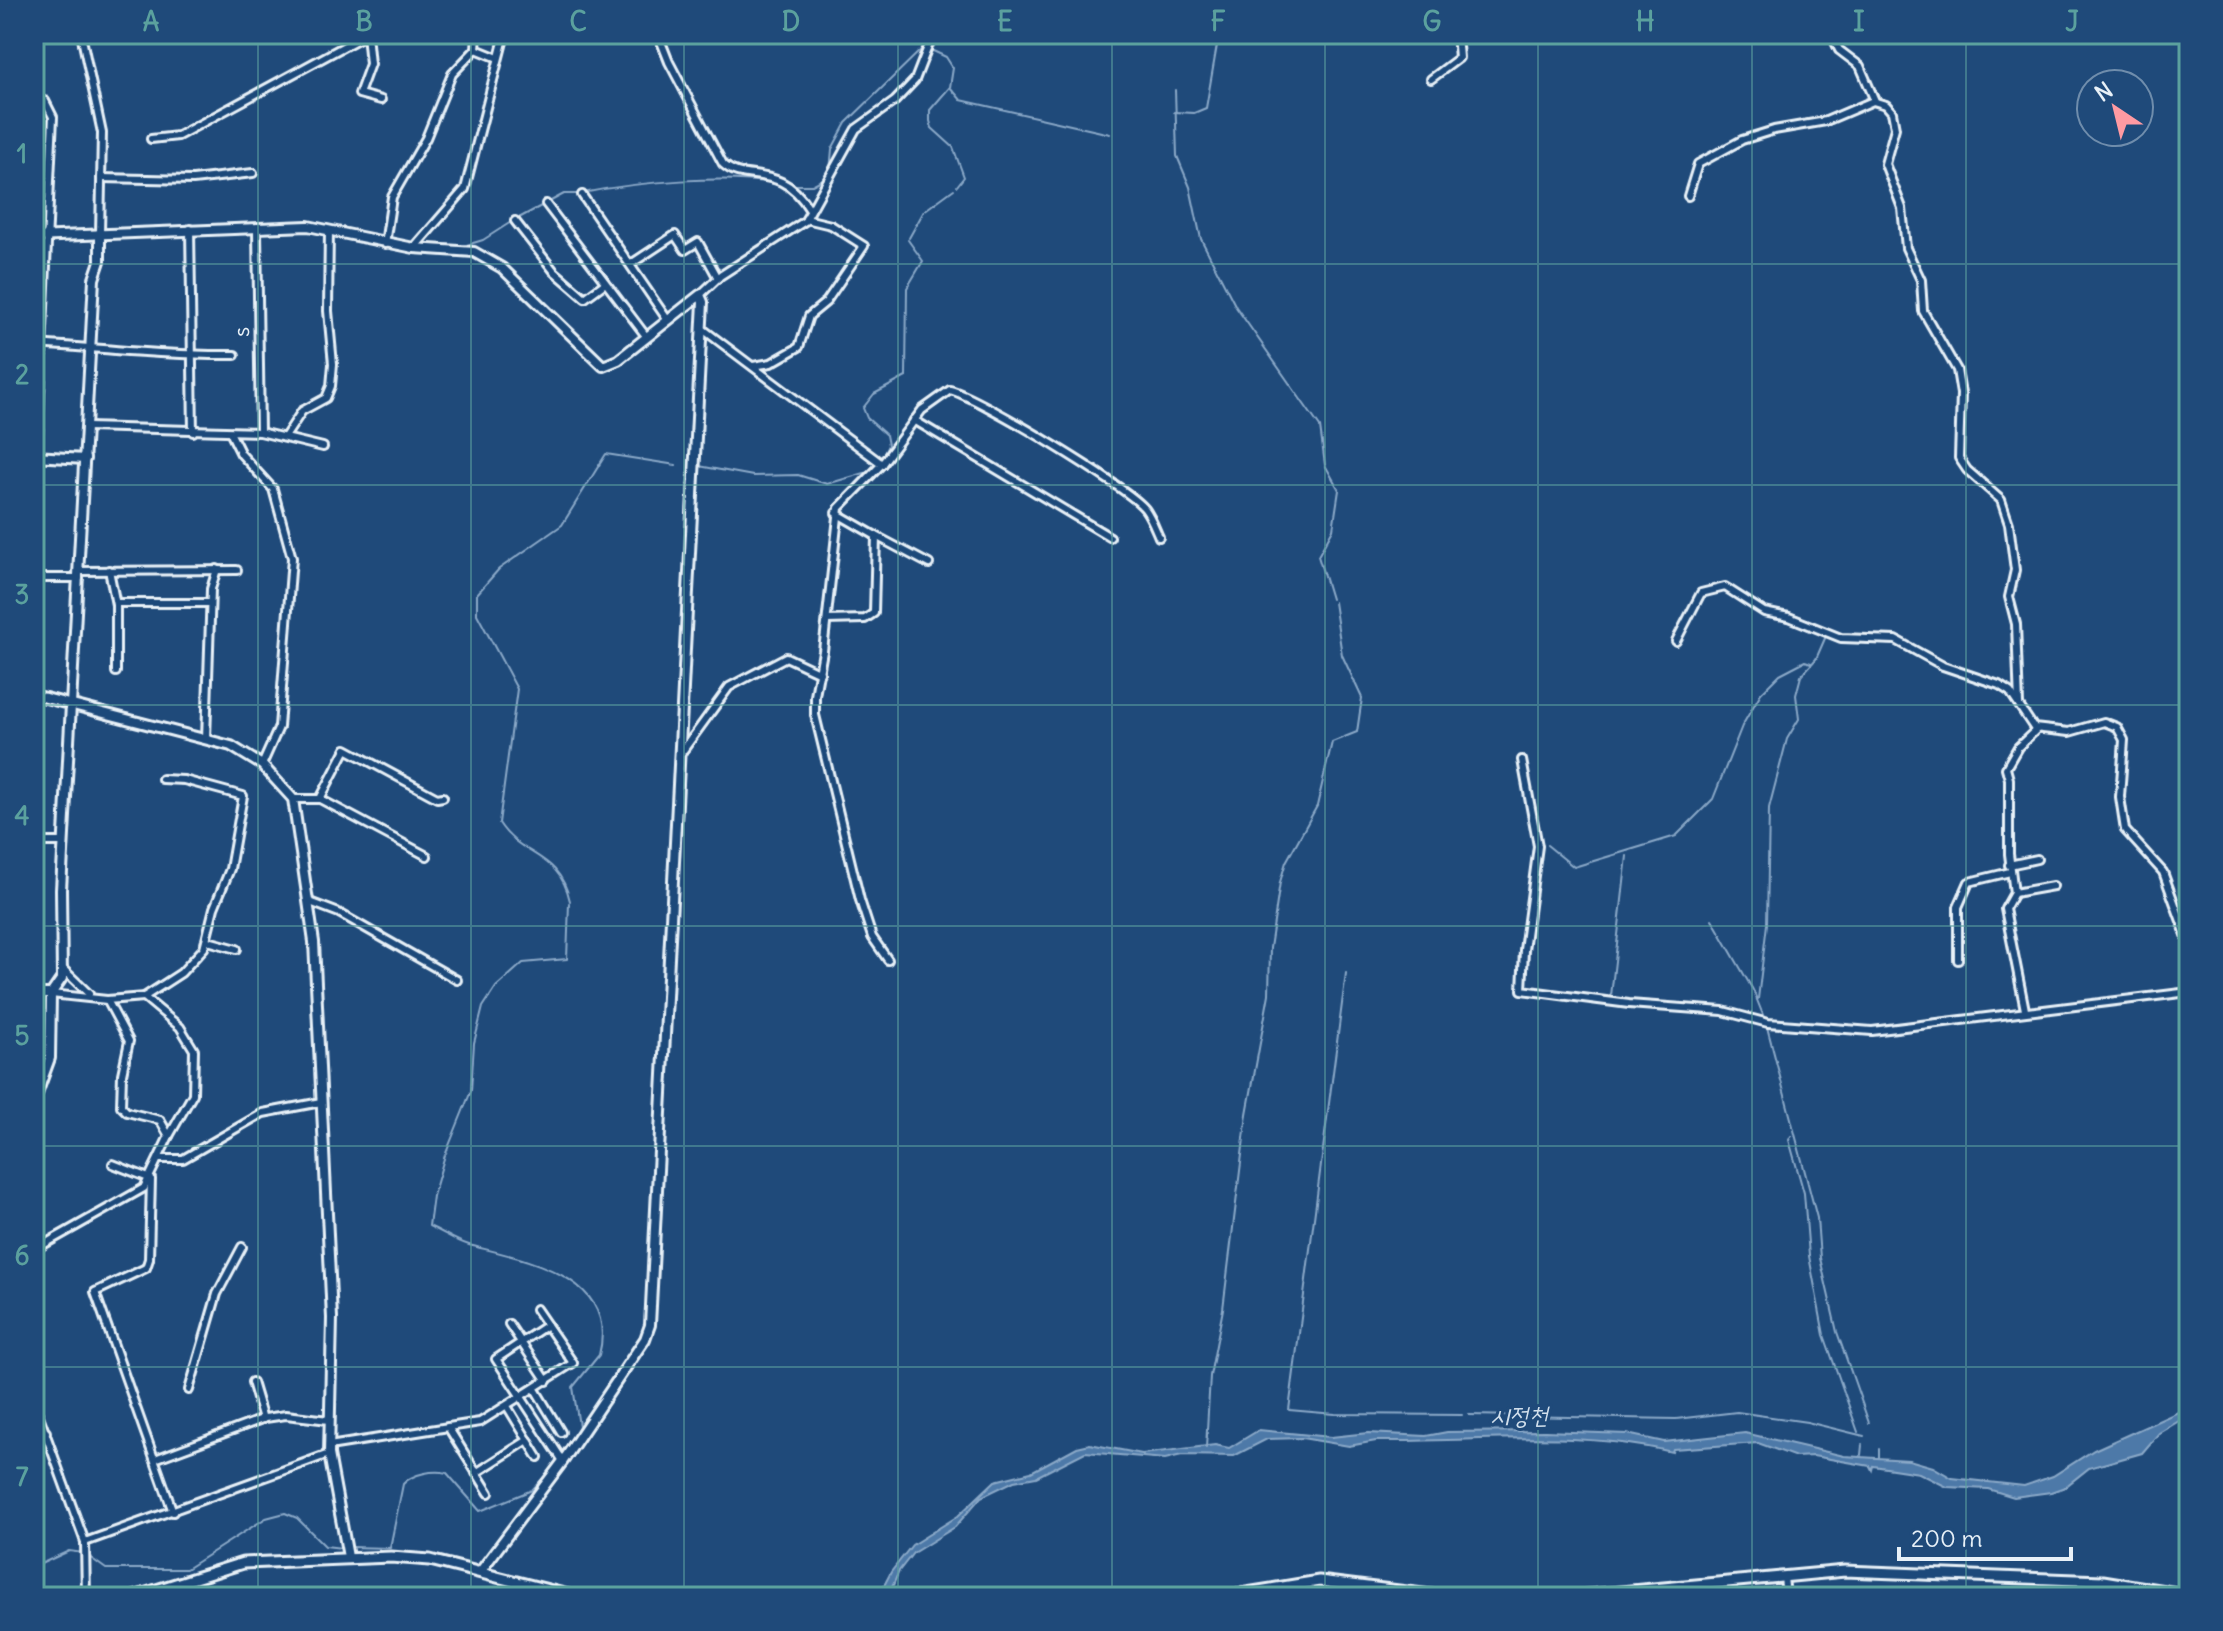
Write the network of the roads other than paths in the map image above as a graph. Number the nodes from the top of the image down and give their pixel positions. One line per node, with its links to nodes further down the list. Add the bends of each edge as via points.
1 (81, 34): 17 (street, via 101,120)
2 (367, 34): 13 (street, via 370,64 359,94); 15 (street, via 178,136)
3 (477, 34): 9 (street)
4 (505, 34): 10 (street)
5 (658, 34): 21 (street, via 723,164 781,180)
6 (933, 34): 21 (street, via 915,80 856,129)
7 (1457, 34): 11 (street, via 1459,58)
8 (1831, 34): 14 (street, via 1839,50 1860,66)
9 (476, 49): 10 (street); 30 (street, via 452,74 426,137 392,197)
10 (498, 58): 31 (street, via 465,189)
11 (1431, 79)
12 (34, 100): 28 (street, via 45,101 53,117)
13 (381, 100)
14 (1875, 101): 19 (street, via 1826,121 1774,130 1728,146 1696,166); 72 (street, via 1889,108 1895,122 1885,164 1902,208 1906,248 1921,280 1923,311 1959,376 1959,458 2006,510 2015,570 2009,597 2016,624)
15 (151, 139)
16 (253, 173): 17 (street, via 193,180)
17 (101, 178): 27 (street)
18 (582, 195): 32 (street)
19 (1688, 196)
20 (546, 204): 34 (street)
21 (809, 209): 22 (street)
22 (806, 219): 33 (street); 43 (street, via 831,225 864,246 826,302 809,316 799,347 771,363)
23 (515, 221): 34 (street, via 554,271 585,298)
24 (190, 229): 25 (street); 27 (street); 41 (street)
25 (257, 230): 26 (street); 47 (street, s)
26 (329, 230): 30 (street); 49 (street, via 331,386 326,398 302,411)
27 (100, 233): 28 (street); 40 (street)
28 (47, 236): 29 (street); 39 (street)
29 (34, 237)
30 (385, 244): 31 (street)
31 (414, 248): 38 (street, via 474,252 490,259 601,365)
32 (631, 264): 33 (street, via 675,235 685,250 698,242); 36 (street)
33 (718, 278): 35 (street)
34 (604, 284): 38 (street)
35 (700, 295): 36 (street); 37 (street)
36 (667, 319): 38 (street)
37 (704, 330): 43 (street); 75 (street)
38 (646, 336)
39 (38, 345): 40 (street); 51 (street)
40 (91, 347): 41 (street); 45 (street)
41 (193, 355): 42 (street); 46 (street)
42 (235, 355)
43 (753, 366): 53 (street)
44 (914, 420): 53 (street); 56 (street); 57 (street, via 946,392 958,392 1123,492 1146,511)
45 (87, 427): 46 (street); 52 (street)
46 (193, 432): 48 (street)
47 (260, 432): 48 (street); 49 (street)
48 (231, 434): 77 (street, via 241,454 273,489 292,558 279,723)
49 (285, 437): 50 (street)
50 (323, 447)
51 (35, 456): 52 (street)
52 (85, 459): 62 (street)
53 (882, 464): 54 (street)
54 (836, 513): 55 (street); 66 (street)
55 (876, 536): 58 (street); 66 (street, via 871,618)
56 (1110, 537)
57 (1159, 537)
58 (929, 564)
59 (217, 569): 60 (street); 61 (street); 65 (street)
60 (109, 570): 62 (street); 64 (street)
61 (237, 570)
62 (79, 574): 63 (street); 71 (street)
63 (34, 578)
64 (116, 603): 65 (street); 68 (street)
65 (210, 603): 74 (street)
66 (827, 620): 69 (street)
67 (1676, 641): 72 (street, via 1701,593 1725,587 1764,612 1829,634 1905,644 1943,666 2005,688)
68 (116, 672)
69 (820, 673): 75 (street, via 786,657 734,683); 93 (street, via 814,705 831,785 867,927)
70 (34, 695): 71 (street)
71 (71, 705): 74 (street); 83 (street)
72 (2019, 705): 73 (street)
73 (2037, 729): 86 (street, via 2006,764); 91 (street, via 2069,732 2104,722 2122,731 2125,830 2163,872)
74 (206, 739): 77 (street, via 231,746)
75 (679, 756): 134 (street, via 650,1325)
76 (1522, 760): 103 (street, via 1538,846 1522,990 1723,1011 1766,1023 1872,1031)
77 (262, 765): 80 (street)
78 (162, 779): 90 (street, via 243,796 230,869)
79 (443, 797): 81 (street, via 346,749)
80 (293, 799): 81 (street); 89 (street)
81 (320, 799): 84 (street)
82 (34, 842): 83 (street)
83 (64, 842): 95 (street)
84 (427, 856)
85 (2037, 859): 86 (street)
86 (2010, 868): 88 (street); 94 (street, via 1969,882 1958,907)
87 (2053, 886): 88 (street)
88 (2014, 893): 103 (street, via 2005,911)
89 (310, 902): 96 (street); 106 (street)
90 (208, 941): 92 (street); 101 (street, via 190,966)
91 (2189, 943)
92 (237, 949)
93 (888, 960)
94 (1958, 960)
95 (60, 963): 99 (street, via 61,983); 100 (street)
96 (457, 980)
97 (2189, 992): 103 (street)
98 (34, 994): 99 (street)
99 (51, 994): 100 (street); 104 (street, via 50,1058)
100 (91, 996): 102 (street)
101 (144, 997): 102 (street); 107 (street, via 180,1027 194,1050 193,1094)
102 (107, 1000): 107 (street, via 129,1041 121,1106 160,1120)
103 (2025, 1010)
104 (36, 1091): 105 (street)
105 (34, 1102)
106 (321, 1102): 108 (street, via 263,1113 183,1159); 125 (street, via 332,1318)
107 (169, 1136): 108 (street)
108 (159, 1159): 110 (street)
109 (113, 1164): 110 (street)
110 (151, 1179): 112 (street, via 139,1191); 133 (street, via 148,1266 95,1292)
111 (242, 1247): 120 (street, via 217,1294)
112 (34, 1250)
113 (536, 1309): 115 (street)
114 (509, 1324): 116 (street)
115 (547, 1325): 116 (street); 117 (street, via 573,1363)
116 (521, 1342): 117 (street); 121 (street, via 496,1359)
117 (547, 1381): 119 (street)
118 (252, 1382): 124 (street)
119 (535, 1389): 121 (street); 128 (street)
120 (189, 1390)
121 (521, 1398): 123 (street); 134 (street)
122 (34, 1402): 127 (street)
123 (507, 1406): 126 (street, via 480,1422); 130 (street)
124 (263, 1419): 125 (street, via 286,1415); 133 (street)
125 (329, 1420): 131 (street)
126 (448, 1427): 131 (street); 135 (street)
127 (46, 1432): 129 (street); 138 (street)
128 (561, 1432)
129 (34, 1437)
130 (528, 1440): 132 (street); 135 (street)
131 (329, 1450): 137 (street); 139 (street)
132 (538, 1457)
133 (155, 1459): 137 (street)
134 (563, 1461): 140 (street)
135 (476, 1473): 136 (street)
136 (489, 1493)
137 (173, 1512): 138 (street)
138 (85, 1542): 144 (street)
139 (348, 1557): 140 (main road, via 418,1559); 145 (main road, via 232,1565)
140 (480, 1572): 146 (main road)
141 (1784, 1577): 143 (main road, via 1866,1571 2103,1581); 149 (main road); 150 (street)
142 (1381, 1593): 147 (main road, via 1313,1581); 148 (main road)
143 (2189, 1595)
144 (86, 1597)
145 (134, 1597)
146 (576, 1597)
147 (1222, 1597)
148 (1447, 1597)
149 (1567, 1597)
150 (1786, 1597)

